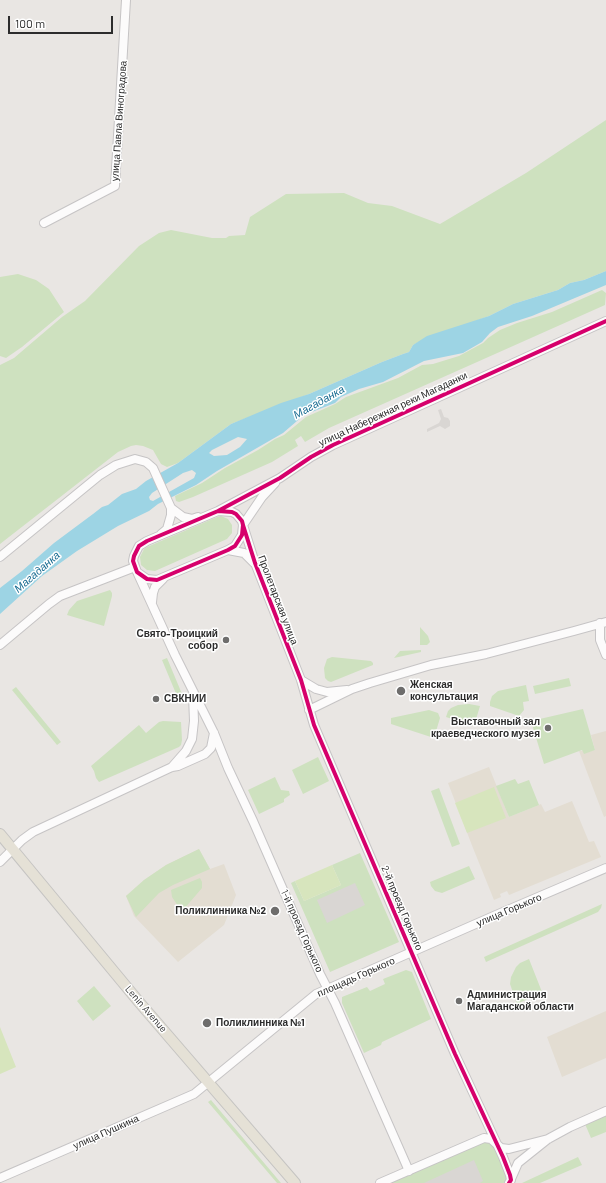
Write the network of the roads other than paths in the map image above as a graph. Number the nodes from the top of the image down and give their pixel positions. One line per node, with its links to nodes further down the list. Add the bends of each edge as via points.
1 (126, 0): 2 (street, улица Павла Виноградова, via 115,186)
2 (44, 223)
3 (606, 322): 4 (street, улица Набережная реки Магаданки, via 333,445)
4 (280, 478): 6 (street, улица Набережная реки Магаданки); 8 (street, улица Набережная реки Магаданки, via 262,497)
5 (171, 508): 7 (street, via 178,515 187,518); 9 (street, via 167,529); 11 (street, via 153,468 146,462 135,459 124,462 88,484)
6 (218, 511): 7 (street, улица Набережная реки Магаданки); 8 (street, via 226,510 236,514)
7 (208, 516): 9 (street, улица Набережная реки Магаданки)
8 (243, 525): 10 (street, улица Набережная реки Магаданки, via 241,538); 12 (street, Пролетарская улица)
9 (159, 536): 13 (street, улица Набережная реки Магаданки, via 136,550)
10 (228, 550): 12 (street, Пролетарская улица, via 244,553); 14 (street)
11 (0, 557)
12 (254, 563): 19 (street, Пролетарская улица)
13 (136, 569): 14 (street, via 146,580); 15 (street); 17 (street, via 60,596)
14 (164, 578): 15 (street, via 155,587)
15 (152, 602): 21 (street)
16 (603, 622): 18 (street, via 600,640); 20 (street, via 516,647 431,665)
17 (0, 645)
18 (606, 655)
19 (301, 680): 20 (street, via 327,692); 22 (street, 2-й проезд Горького)
20 (352, 689): 22 (street)
21 (193, 692): 23 (street, 1-й проезд Горького); 26 (street, via 192,739 186,751)
22 (310, 710): 31 (street, 2-й проезд Горького)
23 (214, 733): 24 (street, via 211,748); 25 (street, 1-й проезд Горького)
24 (205, 754): 25 (street, via 216,754); 26 (street)
25 (224, 758): 32 (street, 1-й проезд Горького)
26 (172, 767): 28 (street, via 38,829)
27 (0, 834): 28 (main road, Lenin Avenue)
28 (13, 849): 29 (street); 33 (main road, Lenin Avenue, via 134,996)
29 (0, 862)
30 (606, 868): 31 (street, улица Горького)
31 (412, 951): 32 (street, площадь Горького); 36 (street, 2-й проезд Горького)
32 (328, 988): 33 (street, площадь Горького, via 308,999); 37 (street, 1-й проезд Горького)
33 (209, 1082): 38 (street, улица Пушкина, via 190,1096); 40 (main road, Lenin Avenue)
34 (606, 1111): 35 (street)
35 (548, 1139): 36 (street, via 509,1149 501,1148); 39 (street, via 518,1163)
36 (494, 1140): 37 (street, via 484,1138); 39 (street, 2-й проезд Горького, via 510,1175)
37 (409, 1171): 41 (street)
38 (0, 1178)
39 (510, 1181)
40 (295, 1183)
41 (380, 1183)

